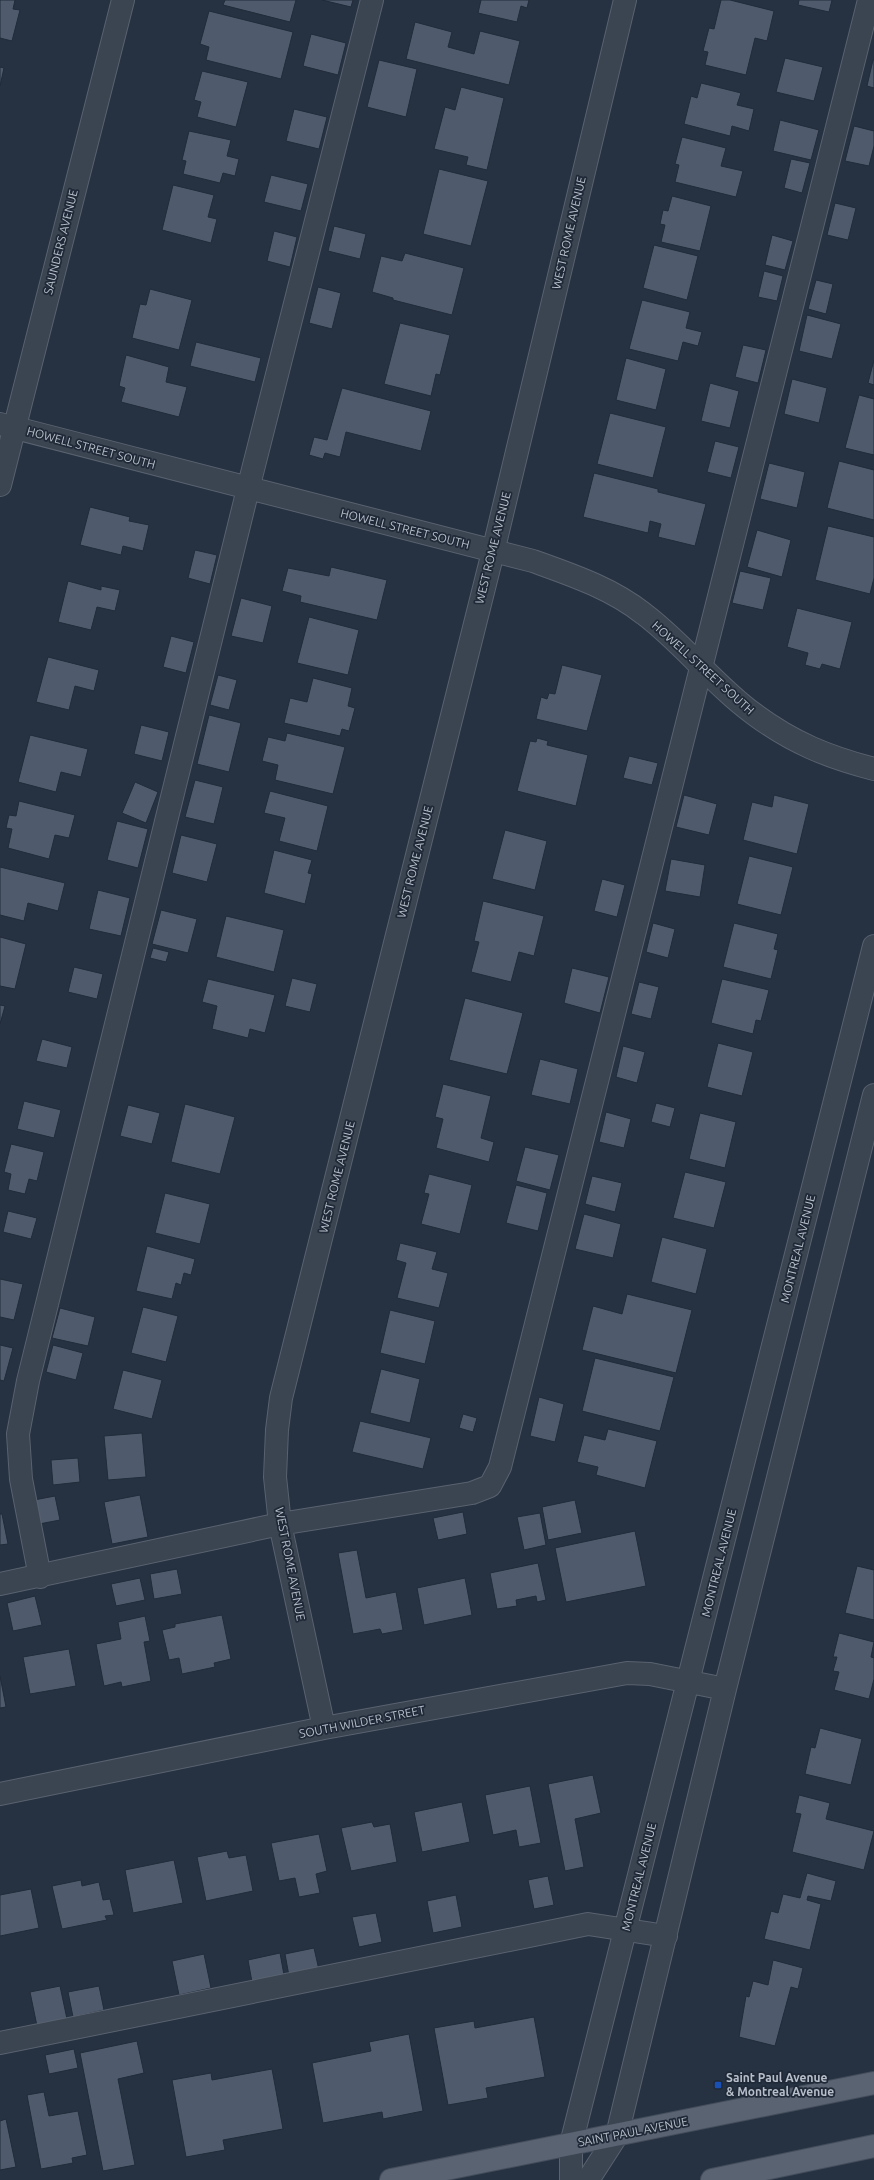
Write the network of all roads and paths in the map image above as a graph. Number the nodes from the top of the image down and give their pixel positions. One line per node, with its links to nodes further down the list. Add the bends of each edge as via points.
1 (123, 0): 5 (street, SAUNDERS AVENUE)
2 (372, 0): 7 (street)
3 (625, 0): 8 (street, WEST ROME AVENUE)
4 (869, 0): 9 (street)
5 (7, 426): 6 (street, SAUNDERS AVENUE); 7 (street, HOWELL STREET SOUTH)
6 (0, 485)
7 (248, 489): 8 (street, HOWELL STREET SOUTH); 14 (street, via 28,1381 18,1434 21,1479)
8 (493, 552): 9 (street, HOWELL STREET SOUTH, via 533,561 591,582 644,614); 13 (street, WEST ROME AVENUE, via 281,1398 276,1477)
9 (701, 665): 10 (street, HOWELL STREET SOUTH, via 753,714 792,740 836,759); 13 (street, via 500,1467 490,1486 472,1494)
10 (874, 769)
11 (874, 946): 16 (street, MONTREAL AVENUE)
12 (874, 1095): 17 (street)
13 (280, 1524): 14 (street); 18 (street, WEST ROME AVENUE)
14 (40, 1577): 15 (street)
15 (0, 1584)
16 (688, 1681): 17 (street, SOUTH WILDER STREET); 18 (street, SOUTH WILDER STREET, via 627,1673); 20 (street, MONTREAL AVENUE)
17 (725, 1689): 21 (street)
18 (324, 1728): 19 (street, SOUTH WILDER STREET)
19 (0, 1794)
20 (626, 1928): 21 (street); 22 (street, via 588,1924); 25 (street, MONTREAL AVENUE)
21 (666, 1936): 24 (street)
22 (0, 2042)
23 (874, 2083): 24 (main road, SAINT PAUL AVENUE)
24 (617, 2135): 25 (main road, SAINT PAUL AVENUE); 29 (street)
25 (572, 2144): 27 (main road, SAINT PAUL AVENUE); 28 (street, MONTREAL AVENUE)
26 (874, 2146): 30 (main road)
27 (391, 2180)
28 (570, 2180)
29 (588, 2180)
30 (712, 2180)

